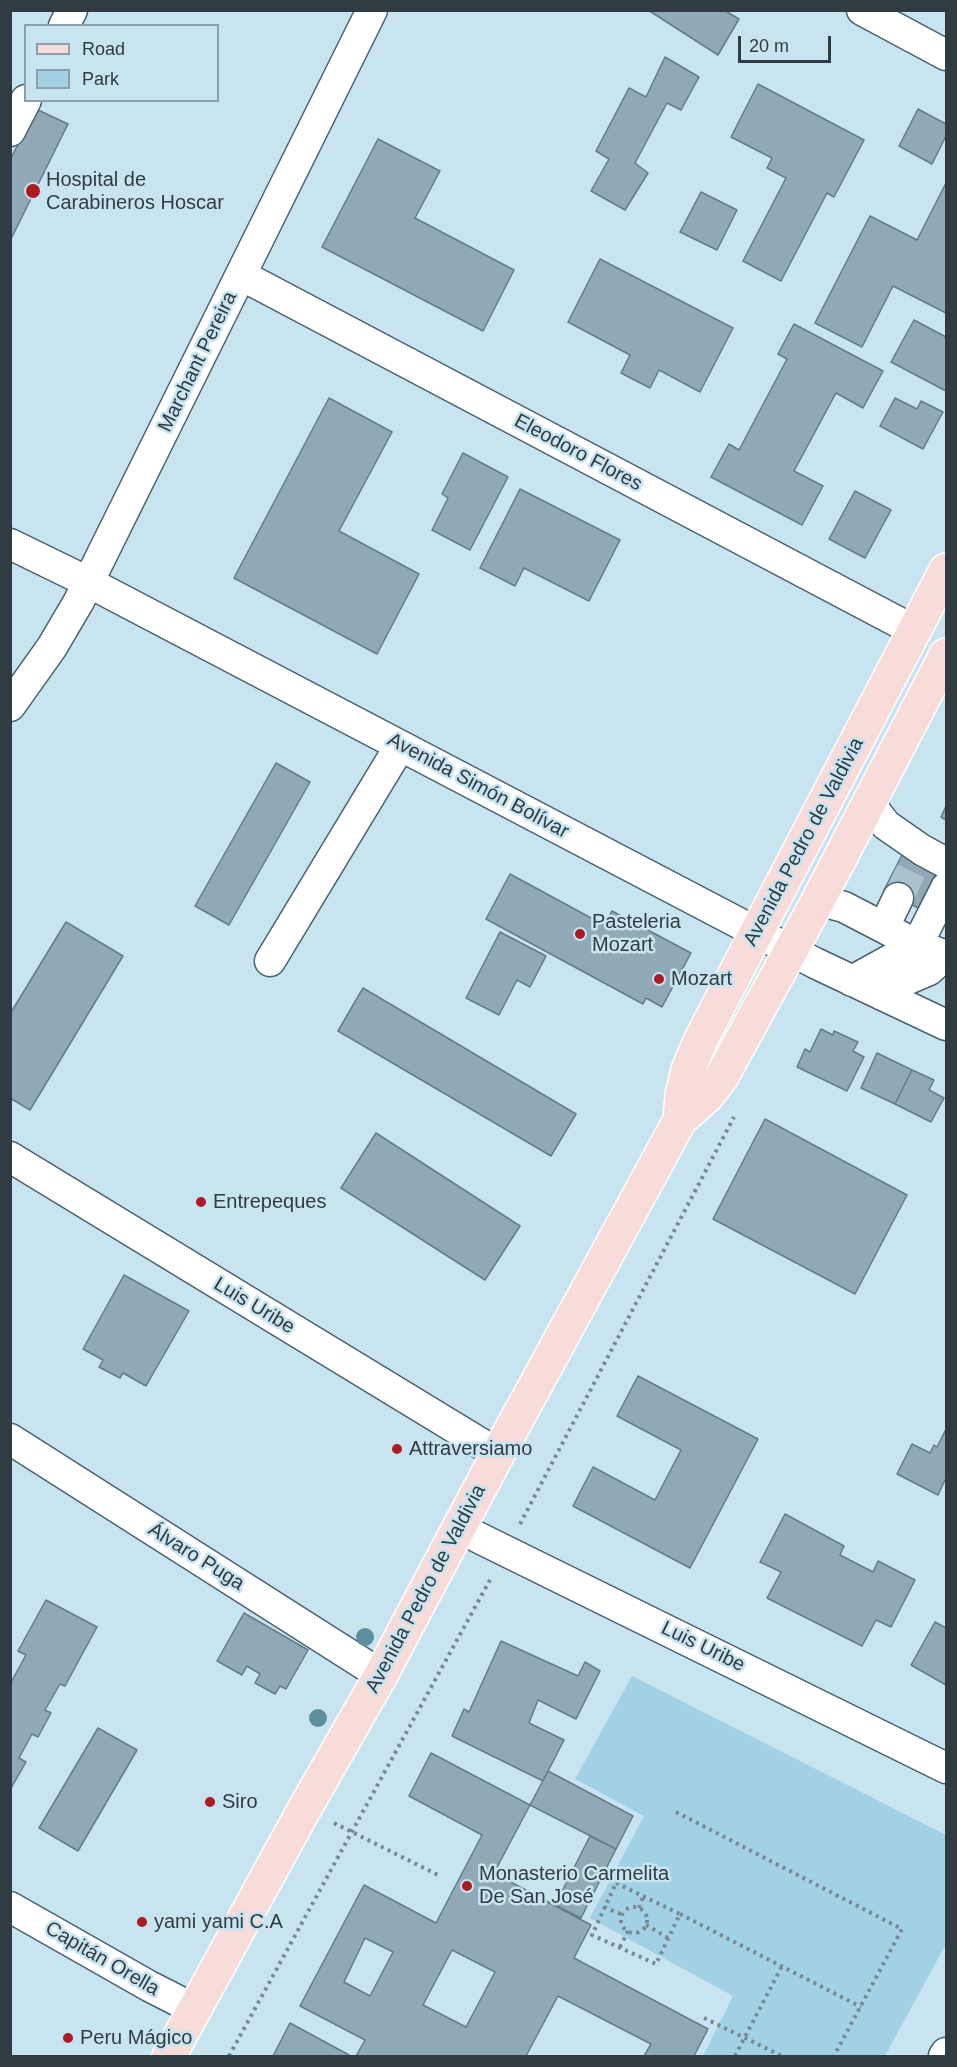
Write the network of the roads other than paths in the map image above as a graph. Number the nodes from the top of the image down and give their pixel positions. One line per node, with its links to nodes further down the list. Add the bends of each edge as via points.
1 (72, 10): 4 (street)
2 (372, 10): 8 (street, Marchant Pereira)
3 (862, 10): 5 (street)
4 (65, 24)
5 (946, 55)
6 (25, 102): 7 (street)
7 (10, 131)
8 (241, 275): 11 (street, Marchant Pereira); 12 (street, Eleodoro Flores)
9 (10, 544): 11 (street, Avenida Simón Bolívar)
10 (946, 570): 12 (main road, Avenida Pedro de Valdivia)
11 (88, 582): 14 (street, Marchant Pereira, via 71,617); 15 (street, Avenida Simón Bolívar)
12 (915, 631): 22 (main road, Avenida Pedro de Valdivia)
13 (946, 655): 16 (main road, Avenida Pedro de Valdivia)
14 (10, 706)
15 (400, 746): 22 (street, Avenida Simón Bolívar); 26 (street)
16 (869, 803): 17 (street, via 886,825); 20 (main road, Avenida Pedro de Valdivia)
17 (928, 858)
18 (946, 888): 23 (street)
19 (898, 898): 21 (street)
20 (818, 900): 21 (street, via 844,907); 24 (main road, Avenida Pedro de Valdivia)
21 (884, 927): 23 (street)
22 (758, 933): 24 (street, Avenida Simón Bolívar); 30 (main road, Avenida Pedro de Valdivia, via 694,1054 682,1095)
23 (917, 945): 25 (street); 27 (street)
24 (791, 950): 27 (street, Avenida Simón Bolívar); 30 (main road, Avenida Pedro de Valdivia, via 722,1078)
25 (946, 955): 28 (street, via 929,970)
26 (270, 961)
27 (852, 981): 28 (street, Avenida Simón Bolívar)
28 (882, 995): 29 (street, Avenida Simón Bolívar)
29 (946, 1025)
30 (680, 1120): 33 (main road, Avenida Pedro de Valdivia)
31 (10, 1157): 33 (street, Luis Uribe)
32 (10, 1439): 35 (street, Álvaro Puga)
33 (498, 1454): 34 (main road, Avenida Pedro de Valdivia)
34 (459, 1528): 35 (main road, Avenida Pedro de Valdivia); 36 (street, Luis Uribe)
35 (381, 1675): 38 (main road, Avenida Pedro de Valdivia)
36 (946, 1768)
37 (10, 1906): 38 (street, Capitán Orella)
38 (194, 2009): 39 (main road, Avenida Pedro de Valdivia)
39 (169, 2056)

